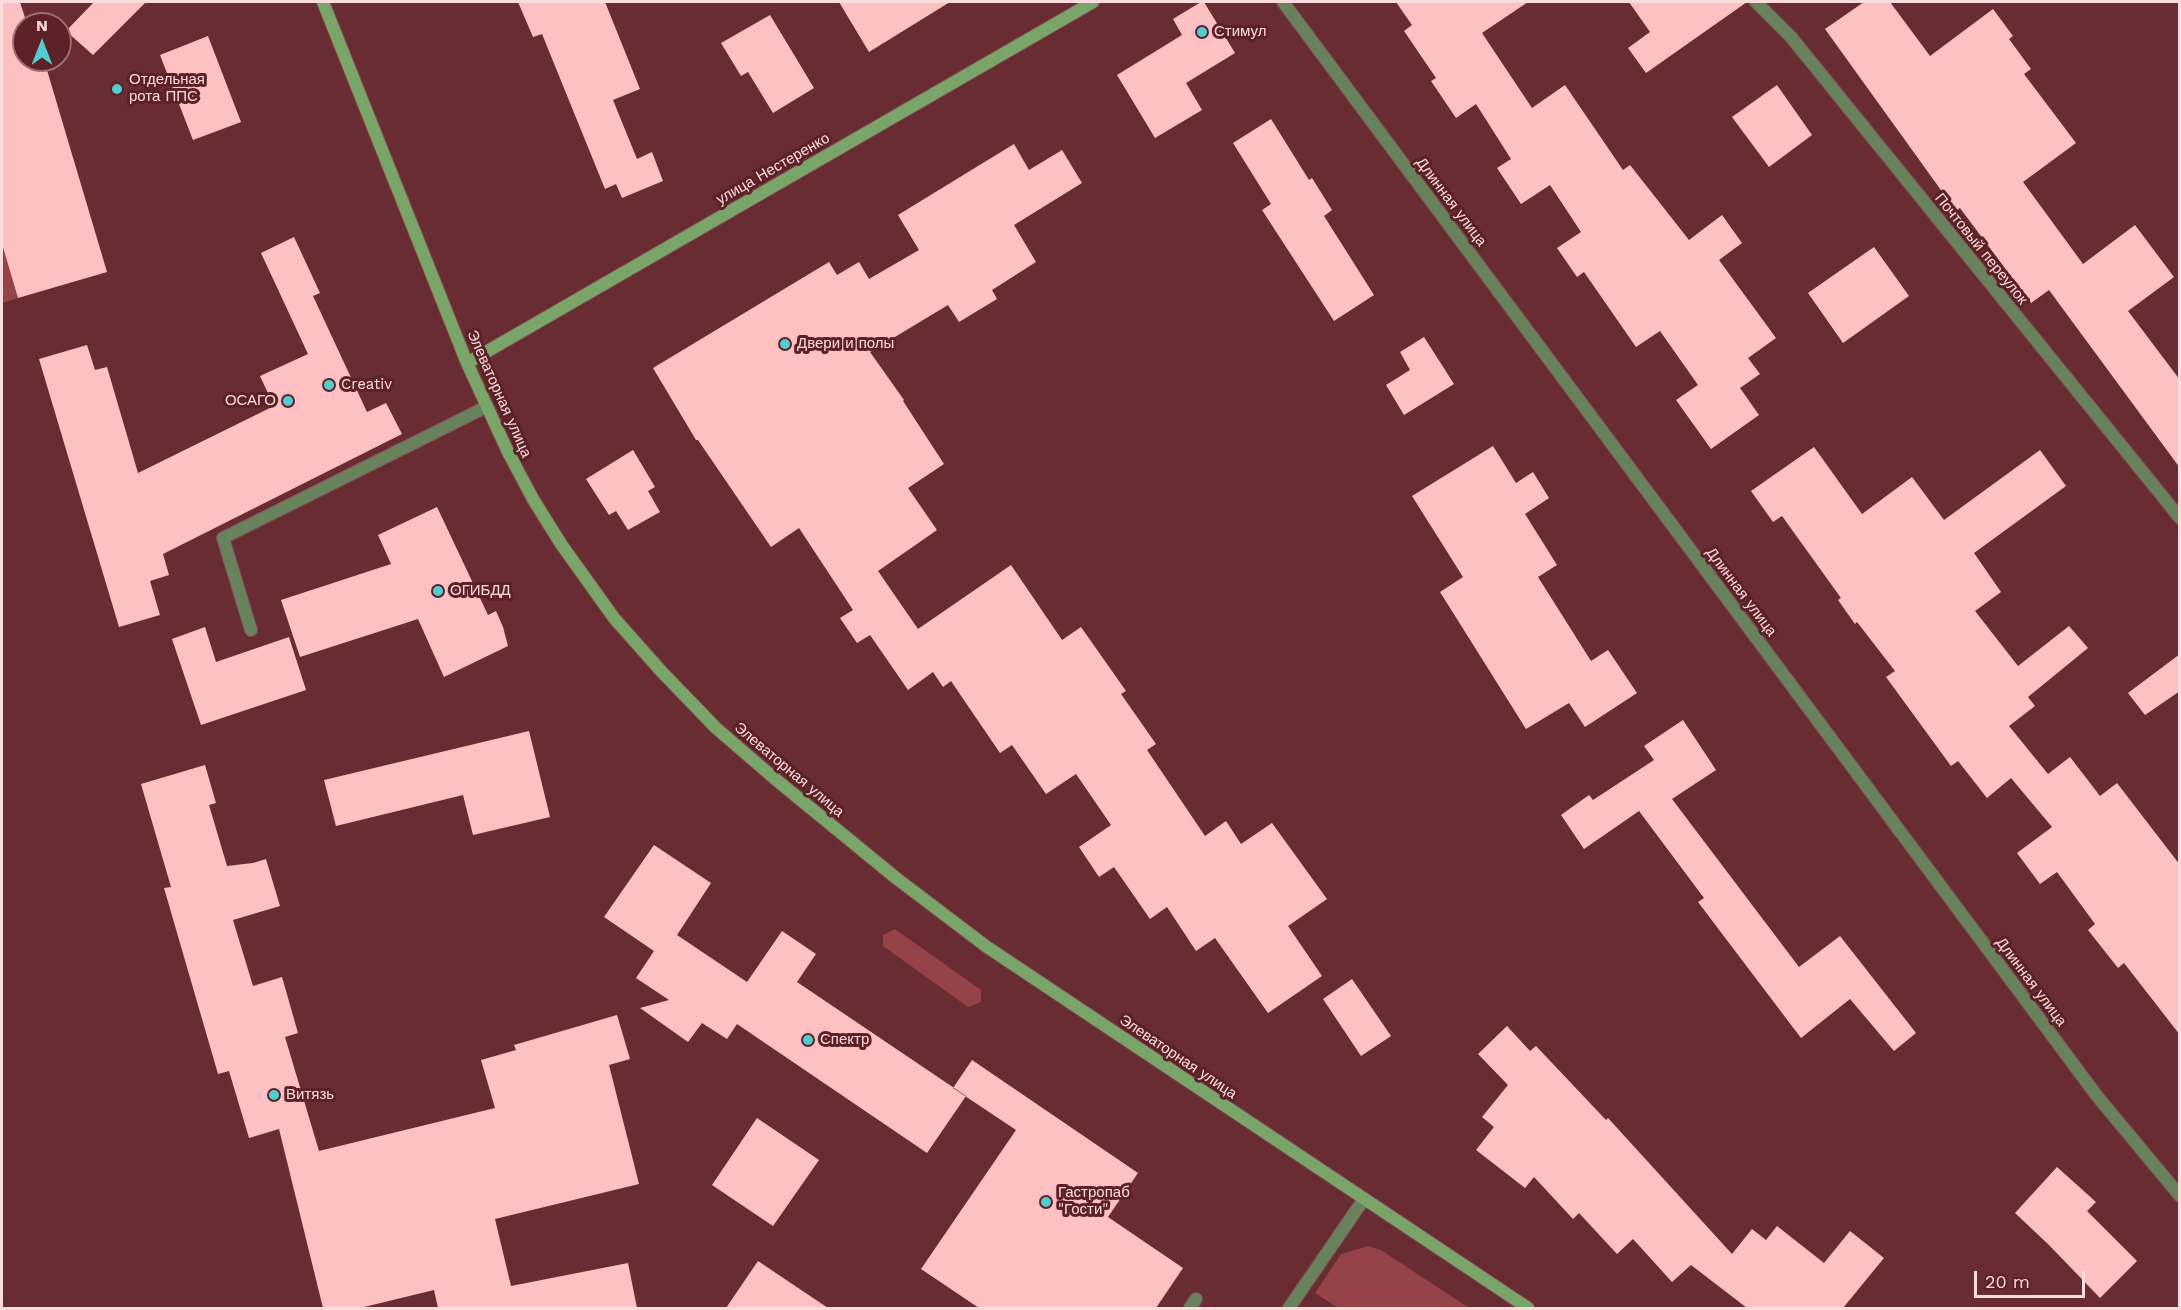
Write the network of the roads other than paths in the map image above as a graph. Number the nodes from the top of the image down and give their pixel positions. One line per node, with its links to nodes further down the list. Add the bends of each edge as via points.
1 (323, 2): 5 (street, Элеваторная улица)
2 (1093, 2): 5 (street, улица Нестеренко)
3 (1283, 2): 9 (street, Длинная улица, via 2097,1096)
4 (1756, 2): 7 (street, Почтовый переулок, via 1791,37)
5 (467, 363): 6 (street, Элеваторная улица)
6 (486, 407): 8 (street, via 223,538); 10 (street, Элеваторная улица, via 533,500 580,571 614,618 716,728 987,947)
7 (2180, 518)
8 (251, 630)
9 (2180, 1196)
10 (1364, 1199): 11 (street); 12 (street, Элеваторная улица)
11 (1289, 1308)
12 (1528, 1308)

